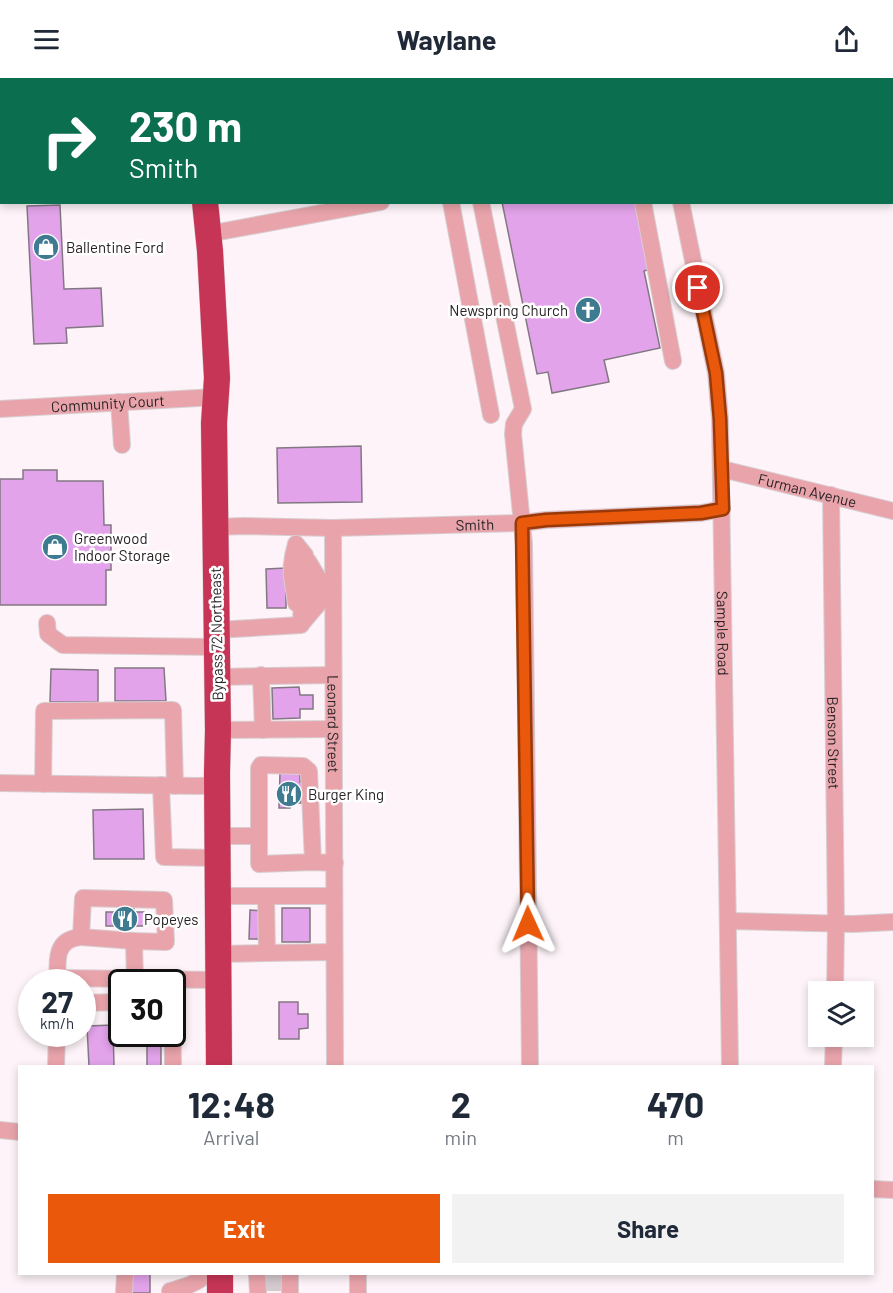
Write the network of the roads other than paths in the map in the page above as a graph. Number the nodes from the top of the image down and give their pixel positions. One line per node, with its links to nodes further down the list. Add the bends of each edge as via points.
1 (205, 204): 8 (highway, Bypass 72 Northeast)
2 (364, 204): 7 (street)
3 (452, 204): 13 (street)
4 (481, 204): 19 (street, via 523,409 513,424)
5 (643, 204): 9 (street)
6 (681, 204): 15 (street, Sample Road, via 716,373)
7 (346, 206): 8 (street)
8 (208, 234): 10 (highway, Bypass 72 Northeast)
9 (673, 361)
10 (216, 397): 11 (street, Community Court); 20 (highway, Bypass 72 Northeast)
11 (119, 402): 12 (street, Community Court); 14 (street)
12 (0, 409)
13 (491, 416)
14 (122, 445)
15 (722, 469): 16 (street, Furman Avenue); 17 (street, Sample Road)
16 (831, 495): 18 (street, Furman Avenue); 47 (street, Benson Street)
17 (723, 509): 19 (street, Smith); 45 (street, Sample Road)
18 (893, 511)
19 (522, 523): 22 (street, Smith); 65 (street)
20 (215, 526): 21 (street, Smith); 27 (highway, Bypass 72 Northeast)
21 (296, 526): 22 (street, Smith); 23 (street)
22 (333, 528): 26 (street, Leonard Street)
23 (301, 550): 25 (street, via 296,552 302,584); 25 (street, via 292,557); 25 (street, via 320,581 320,602)
24 (47, 622): 27 (street, via 48,634 63,645)
25 (299, 625): 26 (street); 27 (street, via 253,627)
26 (332, 628): 29 (street, Leonard Street)
27 (216, 638): 30 (highway, Bypass 72 Northeast)
28 (261, 675): 29 (street); 30 (street); 33 (street)
29 (333, 675): 31 (street, Leonard Street)
30 (217, 677): 32 (highway, Bypass 72 Northeast)
31 (333, 729): 33 (street); 41 (street, Leonard Street)
32 (218, 730): 33 (street); 36 (highway, Bypass 72 Northeast)
33 (263, 730)
34 (0, 783): 35 (street)
35 (43, 784): 37 (street); 37 (street, via 44,711 173,710)
36 (217, 785): 37 (street); 39 (highway, Bypass 72 Northeast)
37 (168, 786): 39 (street, via 164,857)
38 (258, 836): 39 (street); 40 (street, via 259,864); 40 (street, via 259,768 303,766 309,771)
39 (217, 847): 42 (highway, Bypass 72 Northeast)
40 (313, 862): 41 (street)
41 (335, 863): 44 (street, Leonard Street)
42 (218, 896): 43 (street); 52 (highway, Bypass 72 Northeast)
43 (266, 896): 44 (street); 51 (street)
44 (334, 896): 50 (street, Leonard Street)
45 (729, 921): 47 (street); 66 (street, Sample Road)
46 (893, 922): 47 (street)
47 (836, 924): 57 (street, Benson Street)
48 (81, 938): 49 (street); 49 (street, via 83,898 164,900 166,942); 53 (street, via 63,943)
49 (134, 941): 54 (street)
50 (334, 952): 51 (street); 64 (street, Leonard Street)
51 (267, 953): 52 (street)
52 (219, 954): 56 (highway, Bypass 72 Northeast)
53 (58, 969)
54 (135, 969)
55 (186, 980): 56 (street)
56 (219, 980): 63 (highway, Bypass 72 Northeast)
57 (835, 981)
58 (57, 1047): 61 (street)
59 (173, 1047): 62 (street)
60 (834, 1047): 67 (street)
61 (56, 1065)
62 (173, 1065)
63 (219, 1065)
64 (335, 1065)
65 (530, 1065)
66 (730, 1065)
67 (833, 1065)
68 (0, 1130): 69 (street)
69 (18, 1132)
70 (874, 1189): 71 (street)
71 (893, 1190)
72 (125, 1275): 78 (street)
73 (173, 1275): 77 (street)
74 (206, 1275): 77 (street)
75 (220, 1275): 80 (highway)
76 (358, 1275): 81 (street)
77 (170, 1292): 79 (street)
78 (124, 1293)
79 (192, 1293)
80 (220, 1293)
81 (358, 1293)

